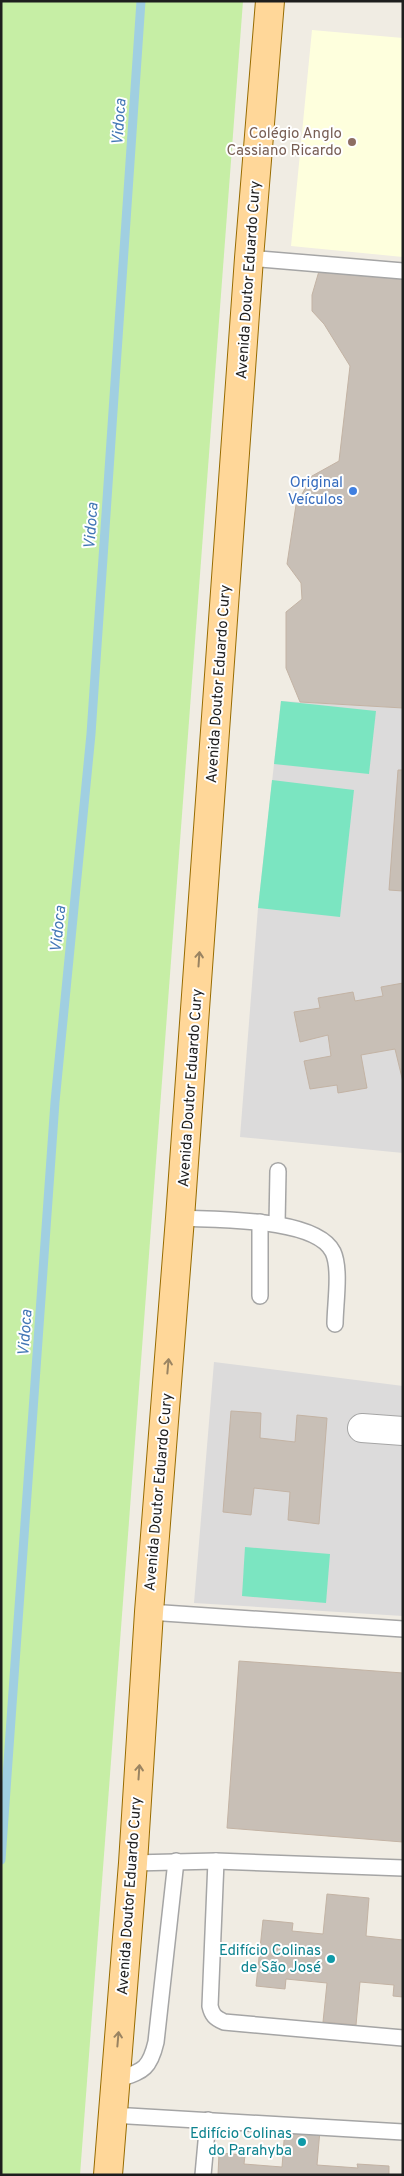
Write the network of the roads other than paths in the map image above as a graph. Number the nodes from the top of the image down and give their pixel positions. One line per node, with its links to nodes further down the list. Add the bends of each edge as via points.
1 (270, 1): 2 (main road, Avenida Doutor Eduardo Cury)
2 (249, 258): 3 (lane); 5 (main road, Avenida Doutor Eduardo Cury, one-way to 2)
3 (403, 271)
4 (278, 1171): 7 (lane)
5 (180, 1218): 6 (lane); 12 (main road, Avenida Doutor Eduardo Cury, one-way to 5)
6 (260, 1222): 7 (lane); 8 (lane)
7 (277, 1224): 9 (lane, via 308,1232 332,1251 336,1266)
8 (260, 1296)
9 (335, 1324)
10 (362, 1428): 11 (street)
11 (403, 1431)
12 (149, 1612): 13 (lane); 16 (main road, Avenida Doutor Eduardo Cury, one-way to 12)
13 (403, 1629)
14 (216, 1861): 15 (lane); 17 (lane); 18 (lane, via 210,2006 215,2018 224,2022)
15 (176, 1862): 16 (lane); 19 (lane, via 152,2058 144,2069)
16 (133, 1863): 19 (main road, Avenida Doutor Eduardo Cury, one-way to 16)
17 (403, 1868)
18 (403, 2038)
19 (114, 2081): 20 (main road, Avenida Doutor Eduardo Cury)
20 (112, 2115): 21 (lane); 23 (main road, Avenida Doutor Eduardo Cury)
21 (208, 2120): 22 (lane); 24 (lane)
22 (403, 2132)
23 (108, 2175)
24 (203, 2175)

